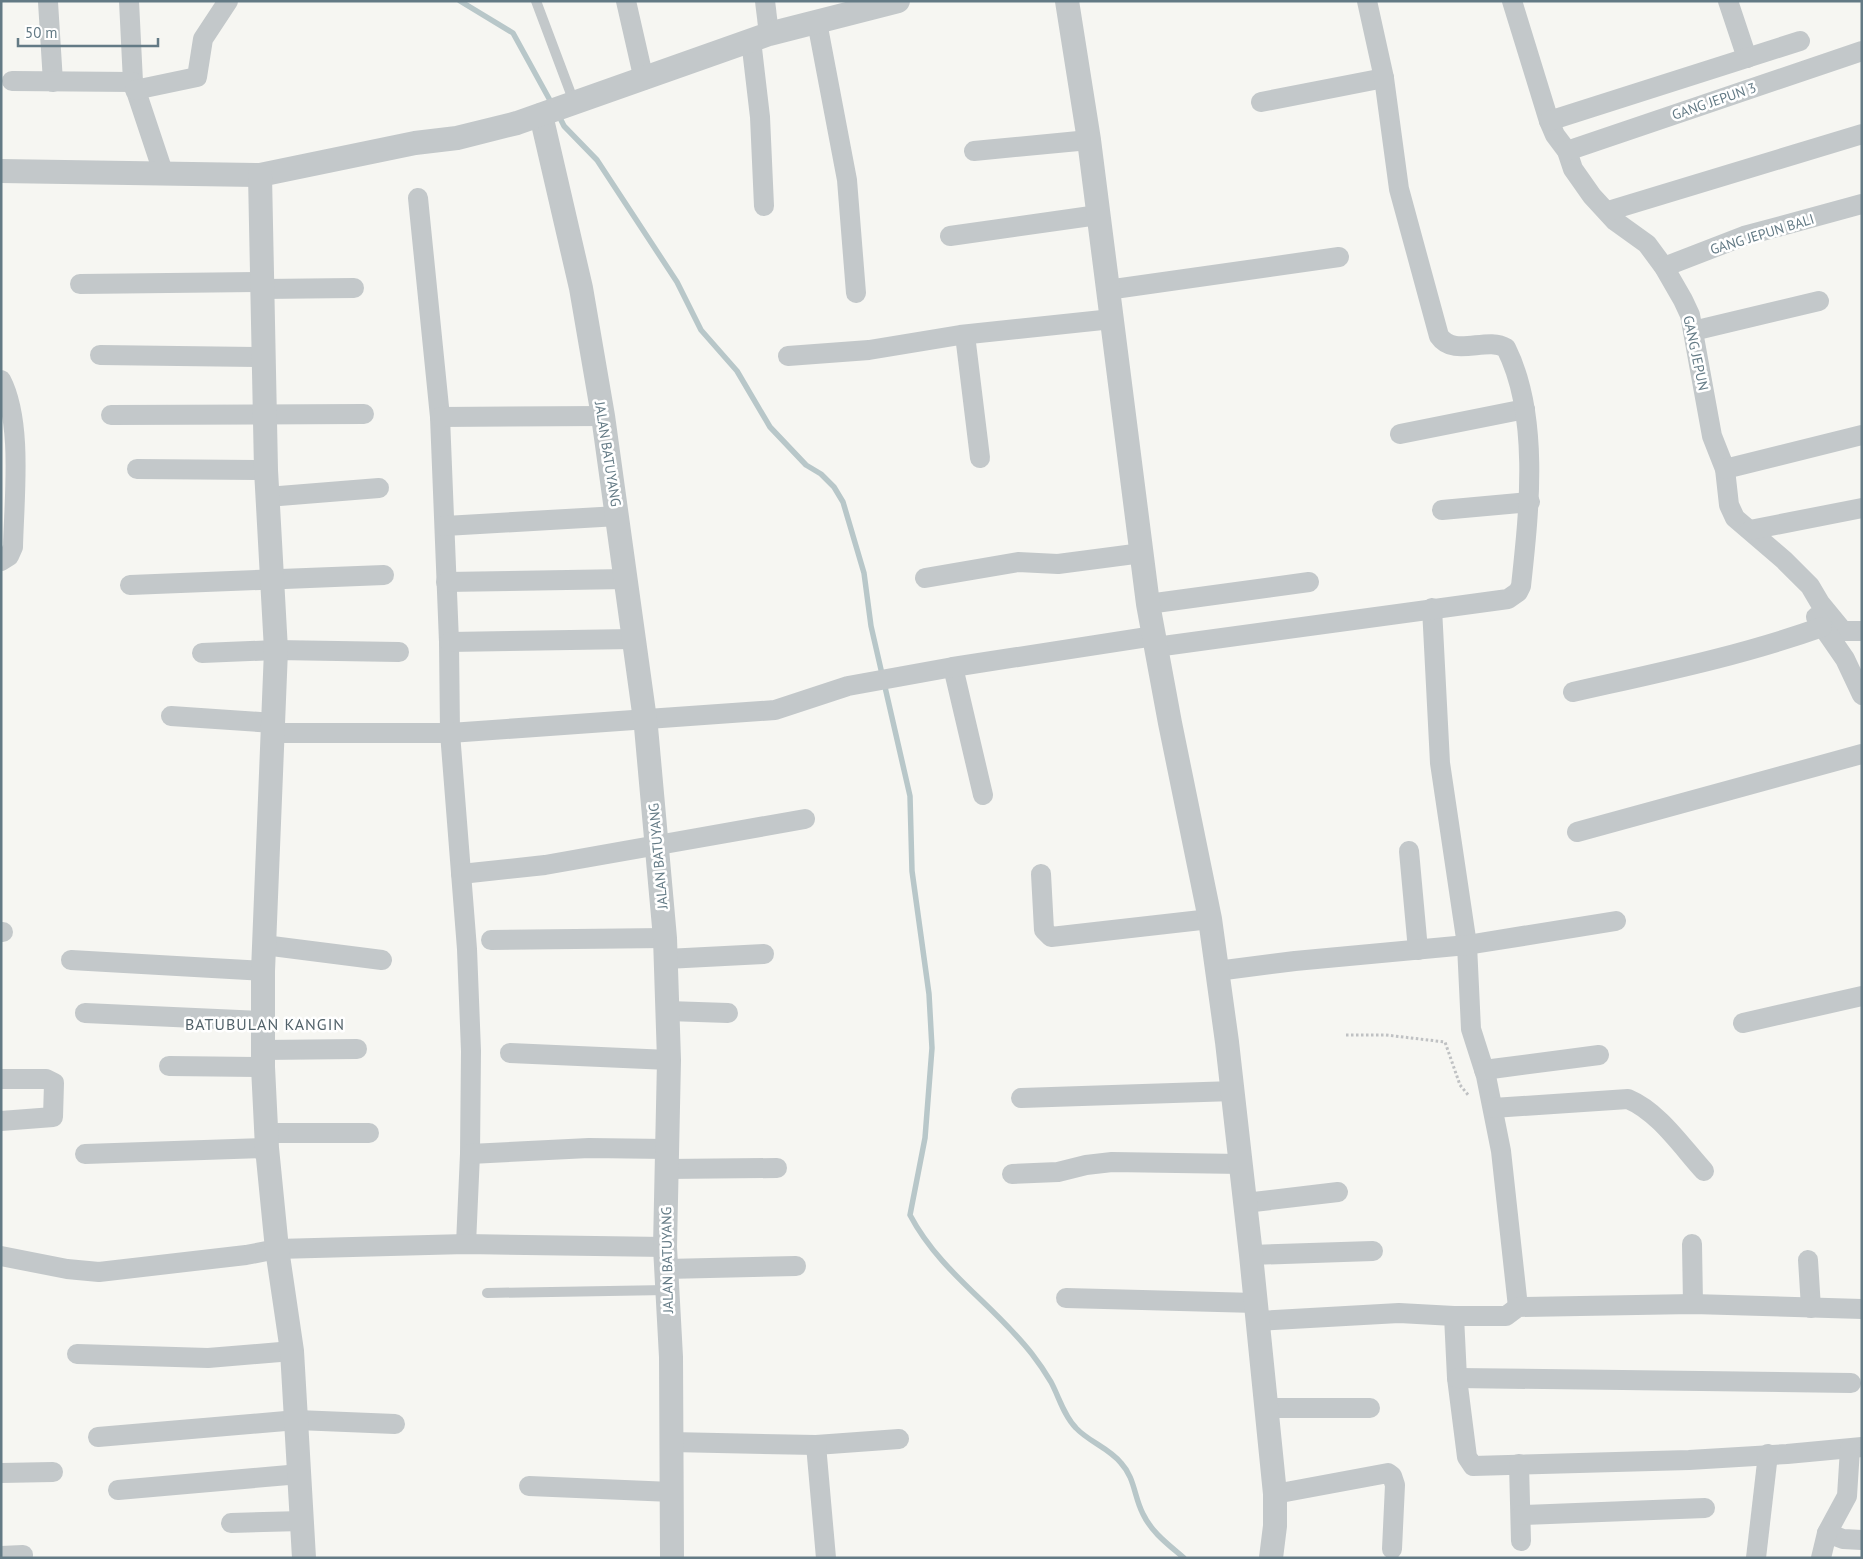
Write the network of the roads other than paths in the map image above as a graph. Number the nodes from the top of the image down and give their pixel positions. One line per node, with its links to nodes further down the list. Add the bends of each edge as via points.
1 (129, 1): 22 (street)
2 (228, 1): 22 (street, via 203,40 197,78)
3 (536, 1): 24 (lane)
4 (626, 1): 18 (street)
5 (639, 1): 18 (street)
6 (765, 1): 14 (street)
7 (898, 1): 13 (street)
8 (1068, 1): 29 (street)
9 (1367, 1): 19 (street)
10 (1512, 1): 26 (street, GANG JEPUN)
11 (1728, 1): 17 (street)
12 (48, 2): 21 (street)
13 (817, 22): 14 (street); 48 (street, via 847,180)
14 (760, 37): 18 (street); 38 (street)
15 (1800, 41): 17 (street)
16 (1862, 51): 31 (street, GANG JEPUN 3)
17 (1747, 58): 26 (street)
18 (650, 78): 24 (street)
19 (1384, 78): 23 (street); 57 (street, via 1399,188 1438,336 1454,345 1498,345 1506,348)
20 (12, 81): 21 (street)
21 (53, 82): 22 (street)
22 (134, 86): 34 (street)
23 (1261, 102)
24 (573, 103): 25 (street)
25 (545, 114): 27 (street); 32 (street, JALAN BATUYANG)
26 (1549, 121): 31 (street, GANG JEPUN)
27 (517, 124): 32 (street, JALAN BATUYANG); 35 (street)
28 (1862, 134): 39 (street)
29 (1089, 140): 30 (street); 40 (street)
30 (974, 151)
31 (1567, 151): 39 (street, GANG JEPUN, via 1579,179)
32 (552, 162): 61 (street, JALAN BATUYANG, via 581,288)
33 (1, 171): 34 (street)
34 (163, 172): 35 (street)
35 (260, 175): 45 (street)
36 (418, 198): 62 (street)
37 (1862, 204): 43 (street, GANG JEPUN BALI, via 1744,236)
38 (764, 206)
39 (1608, 212): 43 (street, GANG JEPUN, via 1615,221 1647,244)
40 (1098, 215): 41 (street); 47 (street)
41 (950, 236)
42 (1339, 257): 47 (street)
43 (1664, 267): 51 (street, GANG JEPUN, via 1690,315)
44 (80, 284): 45 (street)
45 (263, 285): 46 (street); 55 (street)
46 (354, 288)
47 (1107, 290): 50 (street)
48 (856, 293)
49 (1819, 301): 51 (street)
50 (1112, 318): 52 (street); 77 (street)
51 (1693, 331): 67 (street, GANG JEPUN, via 1712,436)
52 (965, 335): 54 (street, via 869,350); 65 (street)
53 (100, 355): 55 (street)
54 (788, 356)
55 (264, 358): 58 (street)
56 (1, 380): 78 (street, via 12,411 15,471 13,547 9,556)
57 (1525, 409): 63 (street); 71 (street)
58 (265, 413): 59 (street); 60 (street); 68 (street)
59 (364, 414)
60 (111, 415)
61 (603, 416): 62 (street); 74 (street, JALAN BATUYANG)
62 (440, 417): 75 (street)
63 (1400, 434)
64 (1862, 435): 67 (street)
65 (980, 458)
66 (137, 469): 68 (street)
67 (1724, 469): 76 (street, GANG JEPUN, via 1735,518)
68 (266, 470): 70 (street)
69 (379, 488): 70 (street)
70 (267, 497): 82 (street)
71 (1530, 502): 73 (street); 88 (street, via 1518,592 1508,599)
72 (1862, 508): 76 (street)
73 (1442, 510)
74 (618, 516): 75 (street); 81 (street, JALAN BATUYANG)
75 (445, 526): 83 (street)
76 (1750, 530): 86 (street, GANG JEPUN, via 1810,586)
77 (1142, 553): 80 (street, via 1058,564 1018,562); 87 (street)
78 (1, 561)
79 (384, 575): 82 (street)
80 (925, 578)
81 (626, 579): 83 (street); 91 (street, JALAN BATUYANG)
82 (271, 580): 85 (street); 94 (street)
83 (446, 582): 92 (street)
84 (1309, 582): 87 (street)
85 (130, 585)
86 (1820, 603): 89 (street, via 1816,618); 90 (street, GANG JEPUN, via 1844,631)
87 (1148, 604): 93 (street)
88 (1432, 608): 93 (street); 116 (street, via 1440,762)
89 (1822, 627): 98 (street, via 1770,646 1717,660); 99 (street, via 1845,659)
90 (1862, 631)
91 (633, 638): 92 (street); 101 (street, JALAN BATUYANG)
92 (449, 642): 103 (street)
93 (1155, 642): 97 (street); 112 (street)
94 (276, 650): 95 (street); 96 (street); 102 (street)
95 (399, 652)
96 (202, 653)
97 (954, 666): 101 (street, via 828,692 775,710); 105 (street)
98 (1573, 692)
99 (1862, 694)
100 (171, 716): 102 (street)
101 (645, 719): 103 (street); 108 (street, JALAN BATUYANG)
102 (274, 728): 103 (street); 115 (street)
103 (450, 733): 110 (street)
104 (1862, 754): 107 (street)
105 (983, 795)
106 (804, 819): 108 (street)
107 (1577, 832)
108 (657, 846): 110 (street, via 545,865); 117 (street, JALAN BATUYANG)
109 (1409, 851): 118 (street)
110 (461, 874): 145 (street, via 471,1051)
111 (1041, 874): 112 (street, via 1044,930 1051,937)
112 (1210, 920): 122 (street)
113 (1616, 921): 116 (street)
114 (491, 940): 117 (street)
115 (264, 945): 121 (street); 123 (street)
116 (1467, 945): 118 (street); 136 (street, via 1471,1029)
117 (666, 948): 119 (street); 125 (street, JALAN BATUYANG)
118 (1418, 950): 122 (street)
119 (764, 954)
120 (71, 960): 123 (street)
121 (382, 960)
122 (1217, 971): 138 (street)
123 (263, 972): 128 (street)
124 (1862, 996): 129 (street)
125 (668, 1012): 127 (street); 134 (street, JALAN BATUYANG)
126 (85, 1013): 128 (street)
127 (728, 1013)
128 (264, 1021): 133 (street)
129 (1743, 1023)
130 (357, 1049): 133 (street)
131 (510, 1053): 134 (street)
132 (1599, 1055): 136 (street)
133 (263, 1059): 135 (street); 143 (street)
134 (669, 1060): 146 (street, JALAN BATUYANG)
135 (170, 1066)
136 (1484, 1070): 140 (street)
137 (1, 1079): 141 (street, via 46,1079 54,1083 53,1117)
138 (1234, 1091): 139 (street); 147 (street)
139 (1021, 1098)
140 (1493, 1108): 149 (street, via 1628,1099 1662,1125); 165 (street, via 1501,1151)
141 (1, 1121)
142 (369, 1133): 143 (street)
143 (266, 1140): 144 (street); 155 (street)
144 (85, 1154)
145 (470, 1154): 146 (street, via 589,1148); 153 (street)
146 (667, 1159): 148 (street); 161 (street, JALAN BATUYANG)
147 (1241, 1164): 150 (street, via 1112,1162 1058,1172); 152 (street)
148 (777, 1168)
149 (1704, 1171)
150 (1012, 1174)
151 (1338, 1192): 152 (street)
152 (1245, 1203): 157 (street)
153 (466, 1244): 155 (street); 161 (street)
154 (1692, 1244): 164 (street)
155 (277, 1249): 158 (street, via 99,1272); 170 (street)
156 (1373, 1251): 157 (street)
157 (1252, 1255): 168 (street)
158 (1, 1256)
159 (1808, 1260): 166 (street)
160 (796, 1266): 161 (street)
161 (666, 1269): 162 (lane); 180 (street, JALAN BATUYANG)
162 (487, 1293)
163 (1066, 1298): 168 (street)
164 (1693, 1304): 165 (street); 166 (street)
165 (1518, 1307): 169 (street, via 1506,1316)
166 (1811, 1308): 167 (street)
167 (1862, 1309)
168 (1257, 1312): 169 (street); 174 (street)
169 (1454, 1316): 172 (street)
170 (292, 1351): 171 (street, via 208,1358); 176 (street)
171 (76, 1354)
172 (1457, 1378): 173 (street); 184 (street, via 1470,1464)
173 (1851, 1383)
174 (1264, 1408): 175 (street); 191 (street)
175 (1370, 1408)
176 (296, 1420): 177 (street); 178 (street); 187 (street)
177 (395, 1424)
178 (98, 1437)
179 (899, 1439): 181 (street)
180 (672, 1442): 181 (street); 190 (street, JALAN BATUYANG)
181 (816, 1445): 205 (street)
182 (1856, 1448): 183 (street); 196 (street, via 1847,1496)
183 (1768, 1454): 184 (street, via 1689,1460); 206 (street)
184 (1519, 1464): 193 (street)
185 (53, 1472): 186 (street)
186 (1, 1473)
187 (300, 1474): 189 (street); 194 (street)
188 (529, 1486): 190 (street)
189 (118, 1490)
190 (672, 1492): 204 (street, JALAN BATUYANG)
191 (1274, 1494): 199 (street, via 1388,1473 1395,1485); 200 (street)
192 (1705, 1508): 193 (street)
193 (1521, 1515): 198 (street)
194 (302, 1521): 195 (street); 203 (street)
195 (231, 1523)
196 (1827, 1534): 197 (street); 207 (street)
197 (1862, 1540)
198 (1521, 1541)
199 (1392, 1549)
200 (1273, 1550)
201 (23, 1555): 202 (street)
202 (1, 1556)
203 (304, 1558)
204 (672, 1558)
205 (826, 1558)
206 (1756, 1558)
207 (1821, 1558)

